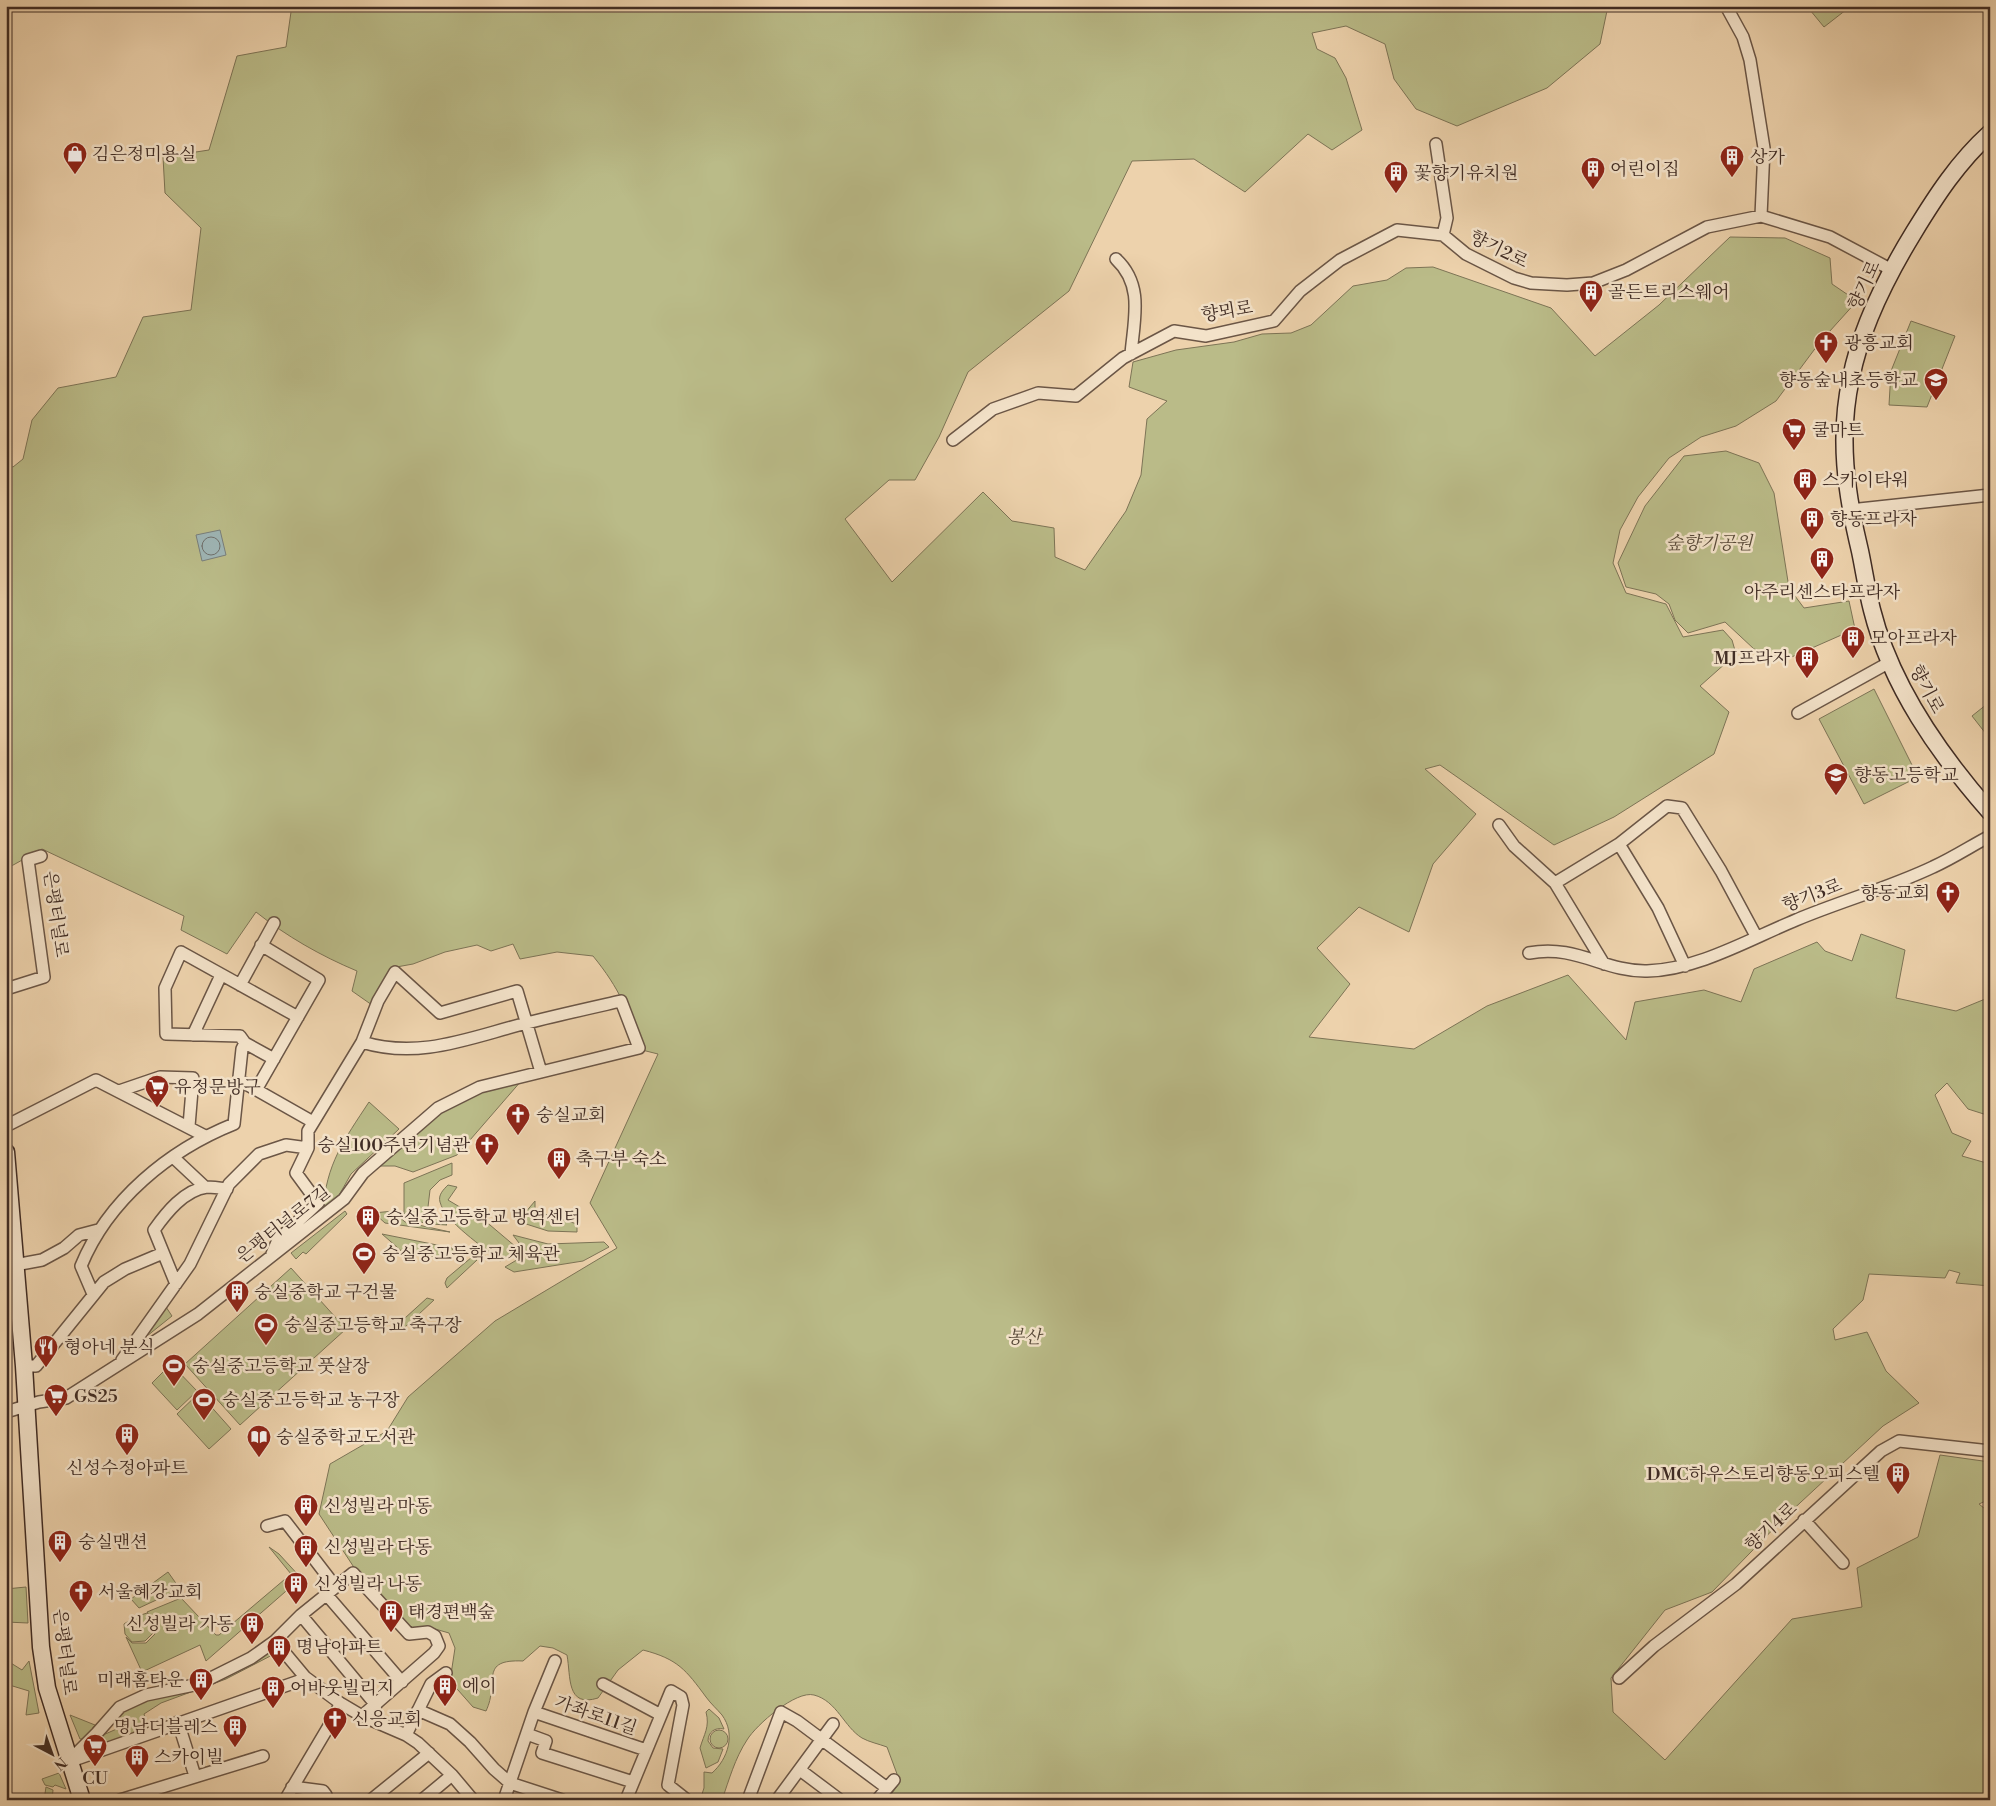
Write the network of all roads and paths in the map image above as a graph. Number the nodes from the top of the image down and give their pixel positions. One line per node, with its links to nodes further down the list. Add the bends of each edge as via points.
1 (1726, 6): 4 (street, via 1743,38 1750,60 1764,148)
2 (1990, 133): 7 (main road, 향기로, via 1952,173)
3 (1436, 144): 5 (street, via 1447,218)
4 (1761, 216): 5 (street, 향기2로, via 1707,227 1626,270 1593,283 1567,285 1531,283 1514,278 1466,254); 7 (street, 향기2로, via 1830,237)
5 (1443, 235): 8 (street, 향기2로, via 1397,230 1340,260 1300,291)
6 (1116, 259): 9 (street, via 1126,268 1137,296)
7 (1892, 270): 12 (main road, 향기로, via 1868,323 1851,377 1844,426)
8 (1274, 321): 9 (street, 향뫼로, via 1206,336 1174,331)
9 (1131, 354): 10 (street, 향뫼로, via 1076,396 1038,393 993,409)
10 (953, 440)
11 (1990, 495): 12 (street)
12 (1850, 510): 13 (main road, 향기로, via 1872,611)
13 (1890, 662): 14 (street); 15 (main road, 향기로, via 1927,731)
14 (1798, 713)
15 (1990, 812)
16 (1499, 825): 20 (street, via 1514,846)
17 (1990, 836): 22 (street, 향기3로, via 1926,870)
18 (1619, 844): 20 (street); 22 (street, via 1667,806 1682,808); 26 (street, via 1658,908)
19 (41, 856): 29 (street, 은평터널로, via 28,860 44,977)
20 (1556, 883): 25 (street)
21 (274, 923): 23 (street)
22 (1756, 936): 26 (street, 향기3로)
23 (262, 945): 28 (street); 30 (street, via 319,980)
24 (1529, 953): 25 (street, 향기3로, via 1546,950 1565,952)
25 (1604, 964): 26 (street, 향기3로, via 1646,971)
26 (1685, 966)
27 (221, 974): 28 (street); 32 (street); 32 (street, via 181,952 165,988 166,1034)
28 (240, 985): 30 (street)
29 (6, 989)
30 (298, 1017): 35 (street)
31 (527, 1023): 33 (street, via 441,1046 417,1049 384,1049); 33 (street, via 517,991 440,1013 395,972 378,1001); 36 (street); 36 (street, 은평터널로7길, via 621,1001 639,1048)
32 (193, 1035): 34 (street, via 240,1036)
33 (362, 1042): 40 (street)
34 (245, 1043): 35 (street); 37 (street)
35 (274, 1059): 38 (street)
36 (541, 1072): 51 (street, 은평터널로7길, via 480,1087 438,1108 363,1173 344,1199)
37 (239, 1080): 38 (street); 43 (street, via 234,1124)
38 (256, 1090): 40 (street)
39 (119, 1091): 41 (street, via 96,1080); 42 (street); 42 (street, via 160,1077 192,1078)
40 (313, 1122): 44 (street, via 308,1131)
41 (6, 1126)
42 (188, 1126): 43 (street)
43 (205, 1136): 46 (street)
44 (308, 1148): 48 (street, 은평터널로7길, via 286,1145 259,1154); 51 (street, via 296,1173 318,1203 278,1240)
45 (6, 1152): 52 (main road, 은평터널로)
46 (174, 1157): 47 (street); 49 (street, via 138,1183)
47 (205, 1187): 48 (street); 50 (street, via 184,1197 164,1215 154,1230)
48 (227, 1189): 53 (street, 은평터널로7길, via 190,1264)
49 (98, 1230): 52 (street, via 79,1235 42,1260); 54 (street, via 81,1266)
50 (163, 1253): 53 (street); 54 (street, via 125,1269 104,1282)
51 (271, 1255): 55 (street, 은평터널로7길, via 198,1314)
52 (15, 1265): 56 (main road, 은평터널로)
53 (176, 1284): 55 (street, 은평터널로7길)
54 (93, 1294): 56 (street, via 36,1366)
55 (119, 1364): 57 (street, 은평터널로7길, via 66,1398)
56 (24, 1366): 57 (main road, 은평터널로)
57 (26, 1406): 58 (street, 은평터널로7길); 87 (main road, 은평터널로, via 41,1647 47,1688)
58 (6, 1412)
59 (1990, 1451): 60 (street, 향기4로, via 1899,1441 1881,1451)
60 (1804, 1520): 62 (street); 70 (street, 향기4로, via 1736,1584 1654,1646)
61 (267, 1526): 63 (street, via 285,1521)
62 (1843, 1564)
63 (335, 1586): 64 (street); 71 (street, via 353,1574 409,1634 428,1632 435,1636 439,1646 434,1653)
64 (326, 1594): 65 (street); 71 (street)
65 (301, 1615): 66 (street); 74 (street)
66 (276, 1641): 69 (street); 87 (street, via 251,1658 199,1684 146,1695 124,1704)
67 (555, 1661): 76 (street, 가좌로11길)
68 (446, 1673): 75 (street, via 431,1684)
69 (305, 1677): 73 (street); 79 (street)
70 (1619, 1678)
71 (402, 1682): 74 (street)
72 (603, 1684): 77 (street)
73 (340, 1704): 78 (street); 93 (street)
74 (376, 1705): 78 (street)
75 (418, 1710): 82 (street); 92 (street, via 450,1724)
76 (534, 1712): 81 (street, 가좌로11길); 84 (street, 가좌로11길)
77 (661, 1715): 84 (street); 104 (street, via 671,1691 681,1698 683,1704 668,1785)
78 (362, 1716): 82 (street)
79 (178, 1722): 87 (street); 90 (street)
80 (833, 1724): 83 (street)
81 (526, 1734): 91 (street, via 546,1740 542,1753); 92 (street, 가좌로11길)
82 (406, 1735): 85 (street)
83 (821, 1740): 88 (street); 105 (street, via 797,1720 781,1712); 108 (street, via 890,1784)
84 (646, 1750): 91 (street)
85 (429, 1753): 89 (street); 98 (street)
86 (262, 1756): 90 (street)
87 (69, 1761): 95 (main road, 은평터널로)
88 (800, 1770): 106 (street); 107 (street)
89 (452, 1775): 99 (street); 100 (street)
90 (195, 1776): 96 (street)
91 (633, 1782): 103 (street)
92 (510, 1783): 101 (street, 가좌로11길); 102 (street)
93 (292, 1787): 94 (street, via 322,1790); 97 (street)
94 (327, 1798)
95 (82, 1800)
96 (120, 1800)
97 (285, 1800)
98 (371, 1800)
99 (422, 1800)
100 (473, 1800)
101 (504, 1800)
102 (562, 1800)
103 (626, 1800)
104 (686, 1800)
105 (748, 1800)
106 (777, 1800)
107 (840, 1800)
108 (878, 1800)

